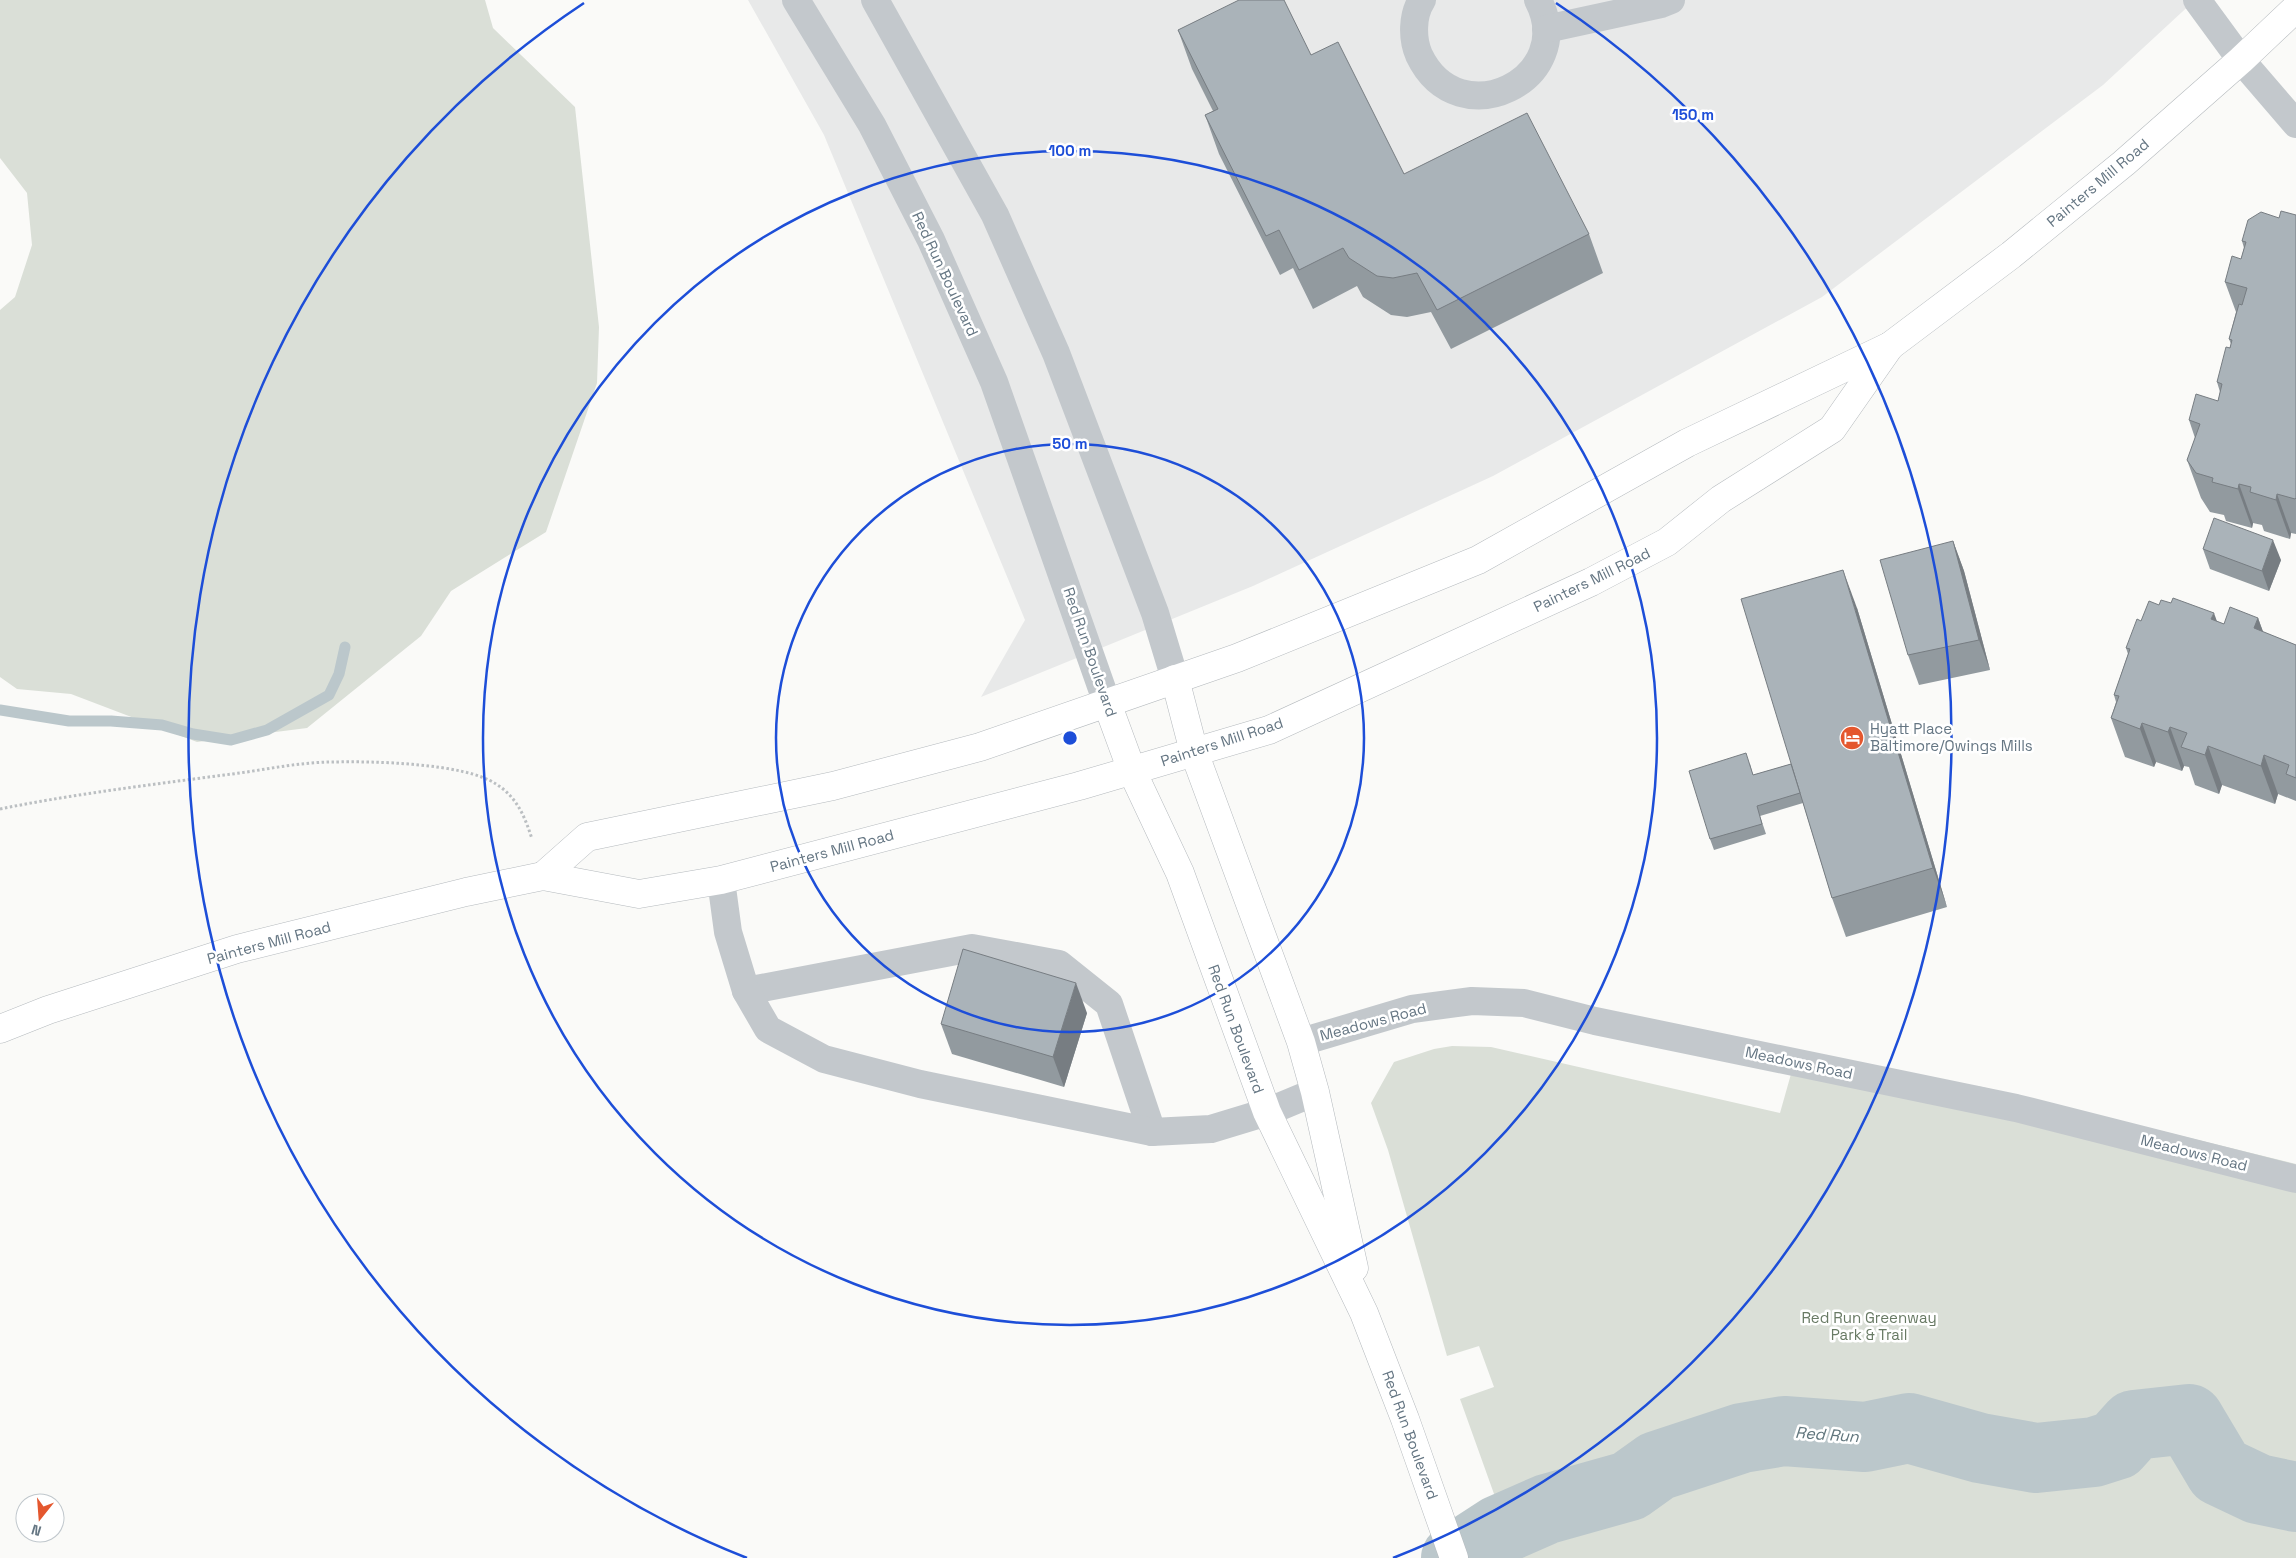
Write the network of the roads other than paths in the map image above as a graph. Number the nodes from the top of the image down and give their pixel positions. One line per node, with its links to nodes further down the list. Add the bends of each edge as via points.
1 (796, 0): 13 (street, Red Run Boulevard, via 872,125 931,240 994,382)
2 (875, 0): 12 (street, Red Run Boulevard, via 995,215 1056,353 1156,613)
3 (1422, 0): 8 (street, via 1414,26 1416,48 1425,67 1439,82 1458,92 1478,97 1500,94 1519,84 1537,63)
4 (1538, 0): 8 (street)
5 (1671, 0): 8 (street)
6 (2197, 0): 9 (street)
7 (2296, 8): 9 (main road, Painters Mill Road)
8 (1546, 29)
9 (2241, 60): 10 (street); 11 (main road, Painters Mill Road, via 2124,163 2011,255)
10 (2296, 124)
11 (1890, 346): 12 (main road, Painters Mill Road, via 1687,443 1478,560 1238,658); 14 (main road, Painters Mill Road, via 1832,429 1721,499 1667,542 1591,582 1269,730)
12 (1175, 679): 13 (main road, Painters Mill Road); 14 (main road, Red Run Boulevard)
13 (1108, 703): 15 (main road, Red Run Boulevard); 16 (main road, Painters Mill Road, via 980,747 832,786 587,837)
14 (1194, 752): 15 (main road, Painters Mill Road); 20 (main road, Red Run Boulevard)
15 (1132, 771): 17 (main road, Painters Mill Road); 22 (main road, Red Run Boulevard, via 1180,873)
16 (543, 876): 17 (main road, Painters Mill Road, via 639,894); 19 (main road, Painters Mill Road, via 237,949 48,1010)
17 (721, 880): 18 (street, via 728,932)
18 (746, 991): 23 (street, via 768,1029 824,1059 920,1084); 23 (street, via 972,948 1060,964 1109,1004)
19 (0, 1029)
20 (1301, 1042): 21 (main road, Red Run Boulevard); 24 (street, Meadows Road, via 1412,1009 1472,1001 1524,1003 1595,1021 2016,1108)
21 (1315, 1092): 22 (street); 25 (main road, Red Run Boulevard)
22 (1267, 1112): 23 (street, via 1211,1128); 25 (main road, Red Run Boulevard)
23 (1152, 1132)
24 (2296, 1179)
25 (1364, 1313): 26 (main road, Red Run Boulevard)
26 (1454, 1558)

